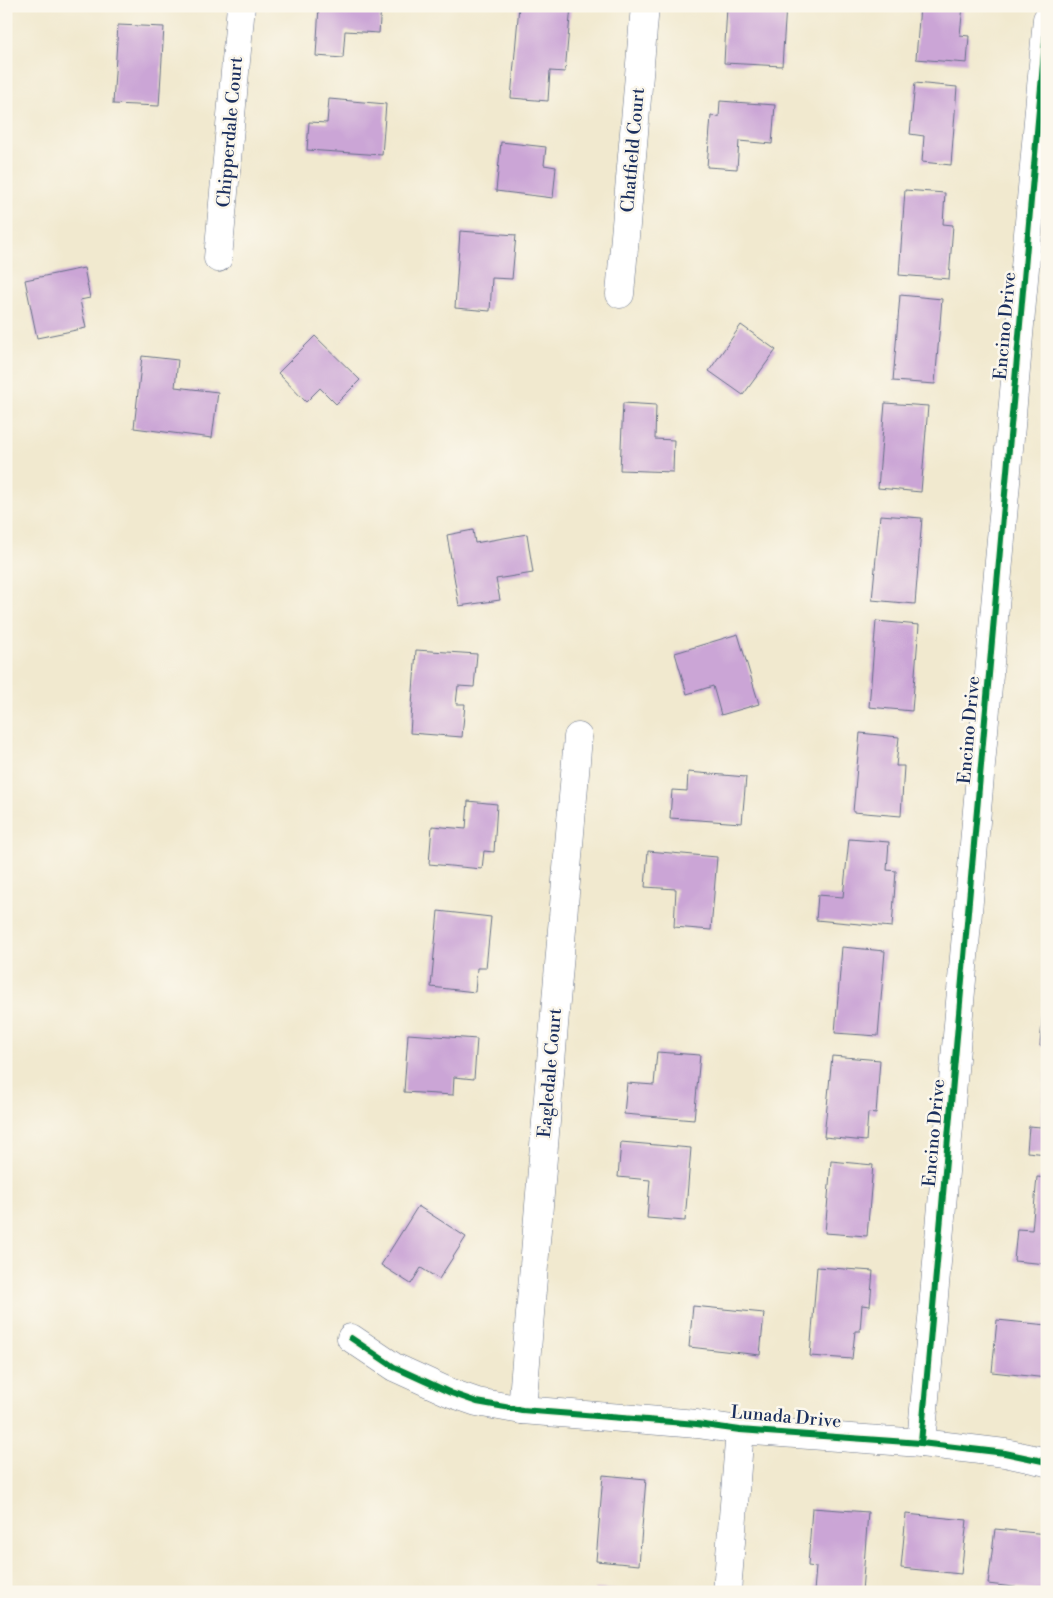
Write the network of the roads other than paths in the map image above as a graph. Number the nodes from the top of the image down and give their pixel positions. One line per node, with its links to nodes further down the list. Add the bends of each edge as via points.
1 (241, 6): 4 (street, Chipperdale Court)
2 (645, 6): 5 (street, Chatfield Court)
3 (1047, 20): 10 (street, Encino Drive)
4 (218, 258)
5 (620, 294)
6 (578, 737): 8 (street, Eagledale Court)
7 (351, 1338): 8 (street, Lunada Drive, via 394,1367 451,1393 477,1402)
8 (522, 1410): 9 (street, Lunada Drive)
9 (740, 1430): 10 (street, Lunada Drive); 12 (street)
10 (921, 1443): 11 (street, Lunada Drive)
11 (1047, 1462)
12 (727, 1592)

